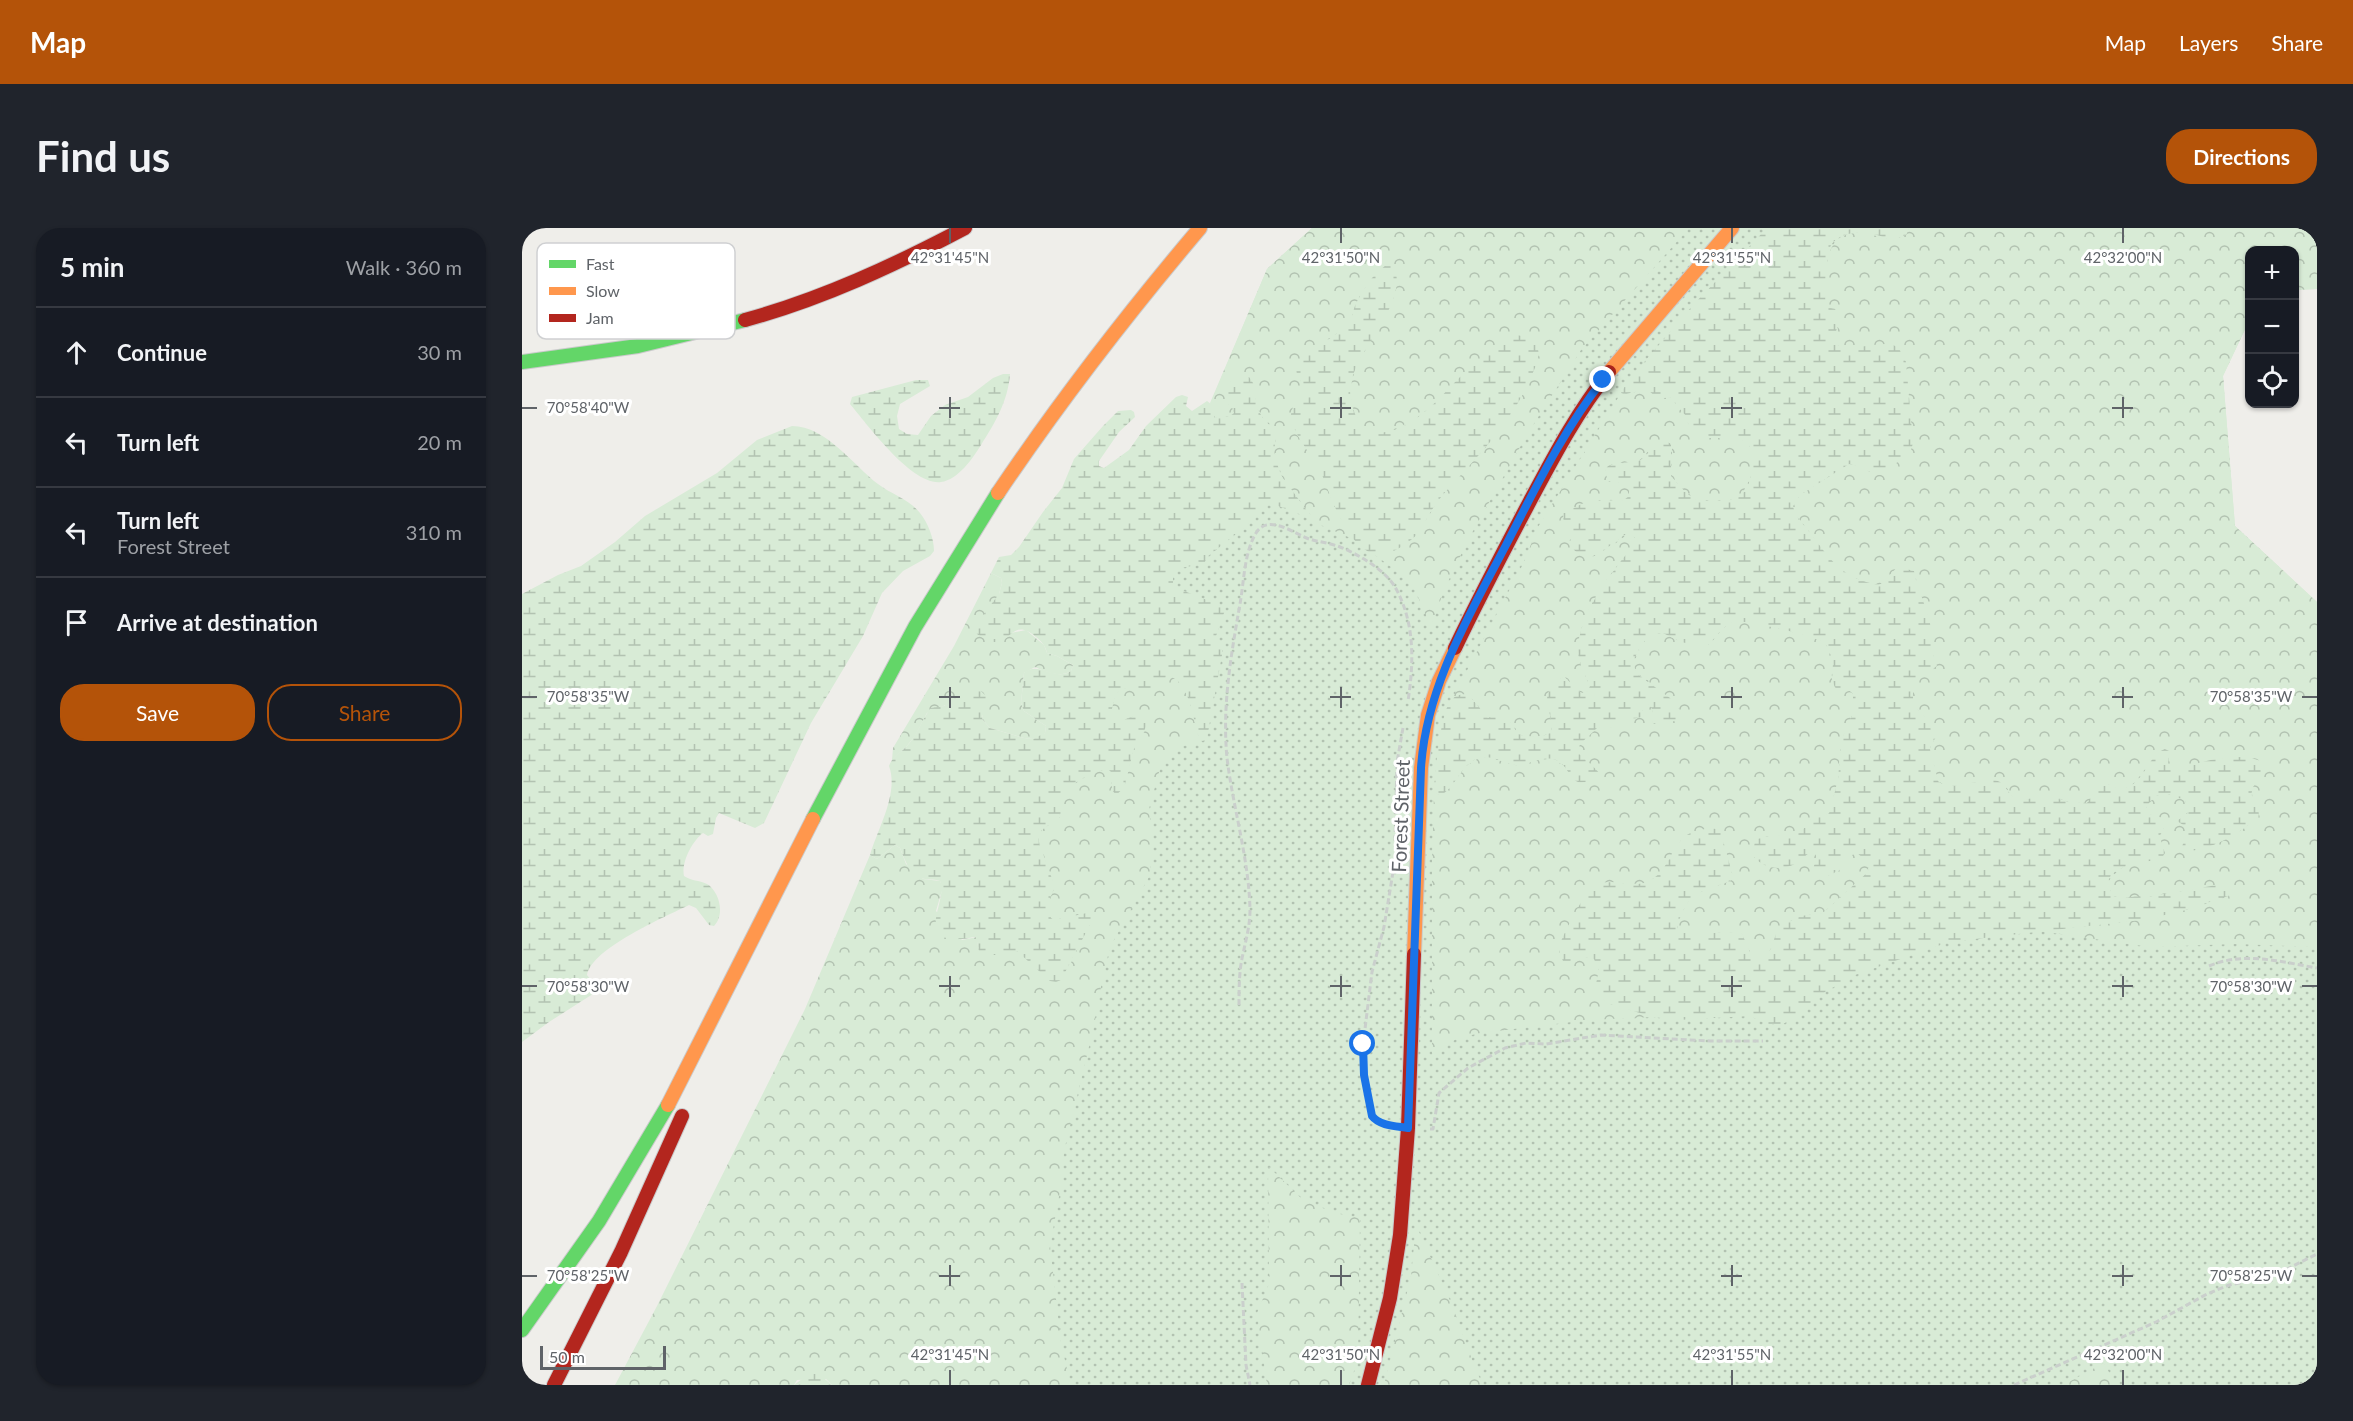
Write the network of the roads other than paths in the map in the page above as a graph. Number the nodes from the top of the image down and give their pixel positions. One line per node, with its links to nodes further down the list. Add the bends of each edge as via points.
1 (965, 228): 4 (main road, via 876,272)
2 (1200, 228): 7 (main road, via 1075,384 987,510 883,685)
3 (1732, 228): 12 (main road, Forest Street, via 1620,358 1579,413 1525,508 1439,681 1428,716 1421,762 1408,1128 1397,1263)
4 (735, 322)
5 (668, 339): 6 (main road)
6 (522, 362)
7 (776, 892): 8 (main road); 10 (main road, via 636,1161 589,1237)
8 (699, 1074)
9 (686, 1107): 11 (main road, via 641,1214)
10 (522, 1330)
11 (554, 1385)
12 (1368, 1385)

